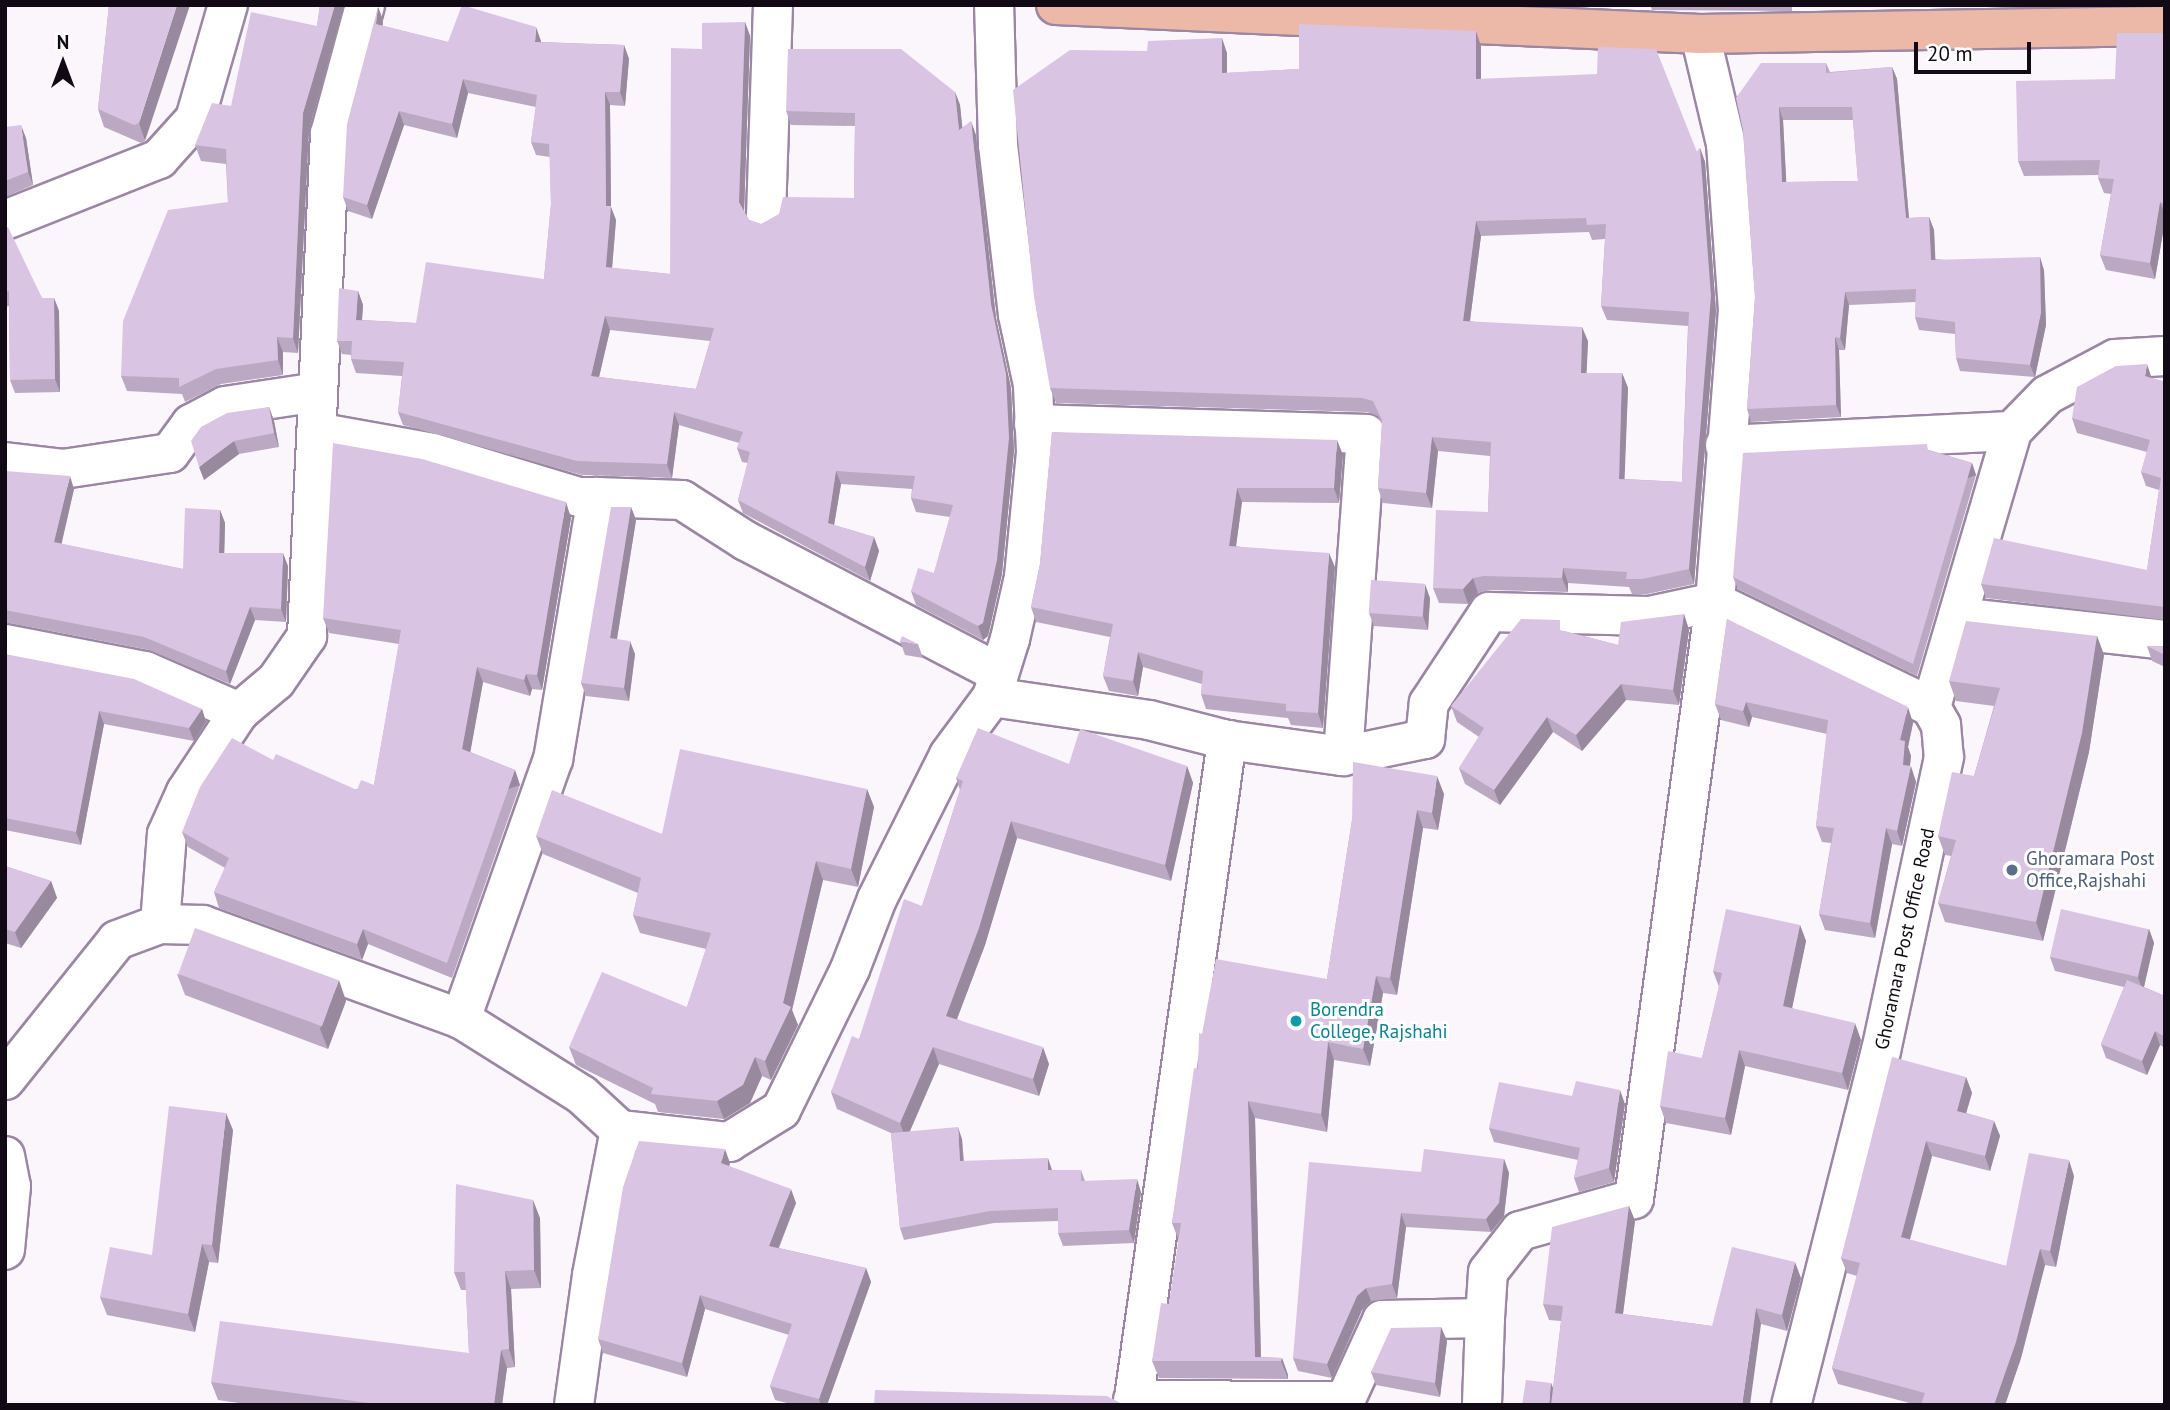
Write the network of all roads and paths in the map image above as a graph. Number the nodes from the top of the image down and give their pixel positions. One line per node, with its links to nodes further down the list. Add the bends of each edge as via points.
1 (228, 5): 11 (street, via 195,119 159,159)
2 (365, 5): 13 (street, via 330,134)
3 (773, 5): 10 (street)
4 (994, 5): 14 (street, via 999,158)
5 (1056, 5): 6 (main road)
6 (1289, 10): 9 (main road)
7 (1864, 18): 8 (main road); 9 (main road)
8 (2165, 26)
9 (1700, 34): 17 (street, via 1726,144 1737,252 1738,311)
10 (766, 216)
11 (5, 220)
12 (2165, 356): 15 (street, via 2115,359 2047,395)
13 (318, 392): 16 (street); 18 (street, via 225,406 191,424 170,453 63,469)
14 (1034, 424): 24 (street, via 1024,577); 28 (street, via 1366,434)
15 (2012, 431): 17 (street); 21 (street)
16 (316, 432): 19 (street, via 433,453 579,497); 26 (street, via 307,636 276,681)
17 (1725, 445): 20 (street)
18 (5, 462)
19 (597, 497): 24 (street, via 682,500); 30 (street, via 553,759)
20 (1715, 602): 25 (street); 28 (street, via 1649,616 1489,612 1429,703 1424,739); 35 (street, via 1634,1199 1520,1231 1488,1272)
21 (1958, 617): 22 (street); 25 (street)
22 (2165, 640)
23 (5, 644): 26 (street, via 145,671)
24 (996, 685): 27 (street); 32 (street, via 949,755 781,1110 729,1142)
25 (1931, 707): 39 (street, Ghoramara Post Office Road, via 1941,725 1944,757 1881,1050)
26 (239, 712): 29 (street, via 186,792 167,834)
27 (1227, 740): 28 (street); 36 (street)
28 (1343, 756)
29 (160, 924): 30 (street, via 202,925); 31 (street, via 117,940)
30 (461, 1019): 32 (street, via 582,1095)
31 (5, 1080)
32 (620, 1130): 37 (street, via 592,1275)
33 (5, 1156): 34 (street, via 11,1186)
34 (5, 1250)
35 (1485, 1318): 36 (street, via 1382,1320 1345,1401); 38 (street)
36 (1133, 1402)
37 (574, 1405)
38 (1482, 1405)
39 (1791, 1405)

